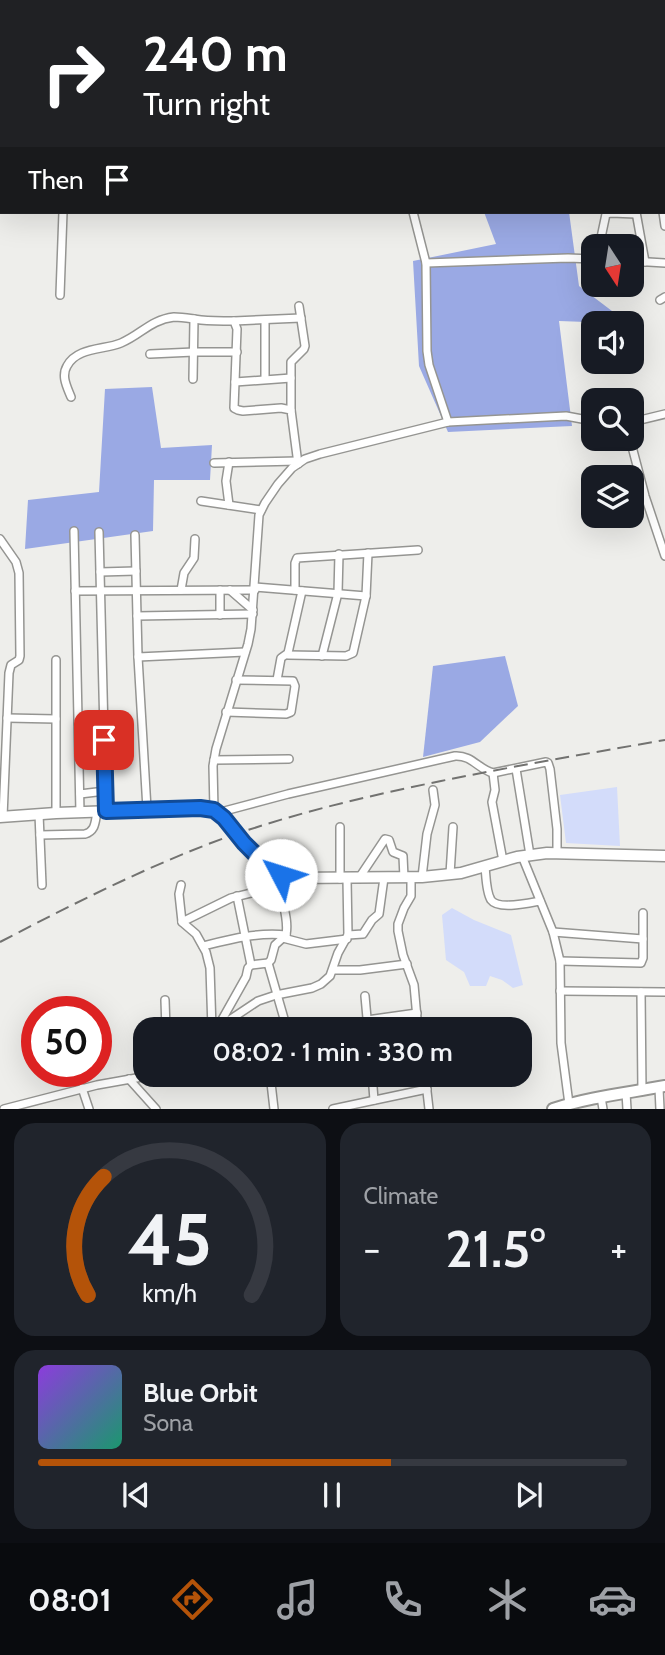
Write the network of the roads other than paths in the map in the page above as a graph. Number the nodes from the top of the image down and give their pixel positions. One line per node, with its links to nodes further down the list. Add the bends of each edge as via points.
1 (63, 214): 10 (street)
2 (414, 214): 9 (street)
3 (606, 214): 5 (street)
4 (636, 214): 8 (street)
5 (602, 234)
6 (581, 259): 9 (street)
7 (665, 261): 8 (street)
8 (645, 262)
9 (426, 263): 28 (street, via 427,351)
10 (60, 295)
11 (299, 306): 12 (street)
12 (301, 318): 14 (street); 19 (street, via 305,346 291,362)
13 (194, 319): 15 (street); 16 (street); 23 (street, via 154,322 122,342 76,356 65,368)
14 (265, 320): 15 (street); 21 (street)
15 (234, 321): 17 (street)
16 (194, 352): 17 (street); 18 (street); 20 (street)
17 (237, 352): 22 (street)
18 (150, 354)
19 (290, 377): 21 (street); 24 (street)
20 (193, 379)
21 (265, 380): 22 (street)
22 (235, 382): 24 (street, via 234,408 238,410)
23 (71, 397)
24 (291, 410): 31 (street)
25 (665, 414): 27 (street)
26 (581, 419): 28 (street)
27 (644, 419)
28 (448, 422): 31 (street)
29 (633, 451): 44 (street)
30 (229, 462): 31 (street); 32 (street); 34 (street)
31 (298, 462): 35 (street, via 278,484)
32 (214, 463)
33 (201, 501): 34 (street)
34 (229, 505): 35 (street)
35 (260, 516): 47 (street)
36 (74, 531): 53 (street)
37 (99, 532): 46 (street)
38 (135, 535): 45 (street)
39 (195, 538): 49 (street, via 195,555 184,573)
40 (0, 539): 68 (street, via 19,573 20,656 10,668)
41 (418, 550): 42 (street)
42 (368, 553): 43 (street); 56 (street)
43 (339, 554): 52 (street, via 297,558); 55 (street)
44 (665, 556)
45 (136, 571): 46 (street); 48 (street)
46 (100, 572): 54 (street)
47 (255, 588): 51 (street); 52 (street); 57 (street)
48 (136, 589): 49 (street); 54 (street); 59 (street)
49 (181, 590): 50 (street)
50 (220, 590): 51 (street); 58 (street)
51 (229, 590): 57 (street)
52 (298, 590): 55 (street); 61 (street)
53 (75, 591): 54 (street); 71 (street)
54 (101, 591): 70 (street)
55 (338, 593): 56 (street); 62 (street)
56 (366, 596): 62 (street, via 353,653)
57 (253, 612): 58 (street); 60 (street)
58 (220, 615): 59 (street)
59 (137, 616): 63 (street)
60 (246, 652): 63 (street); 65 (street)
61 (288, 655): 62 (street); 66 (street, via 281,658)
62 (322, 656)
63 (138, 657): 81 (street)
64 (56, 660): 69 (street)
65 (236, 680): 66 (street); 67 (street)
66 (277, 680): 67 (street, via 294,683 289,714)
67 (226, 712): 75 (street)
68 (7, 718): 69 (street); 87 (street)
69 (56, 719): 83 (street)
70 (103, 721): 71 (street); 72 (street)
71 (78, 723): 73 (street)
72 (104, 758): 73 (street); 79 (street)
73 (79, 759): 80 (street)
74 (289, 759): 75 (street)
75 (214, 760): 86 (street)
76 (516, 769): 77 (street); 91 (street, via 549,765); 92 (street)
77 (493, 773): 86 (street, via 455,756 288,793); 94 (street, via 492,802)
78 (433, 790): 97 (street, via 435,805)
79 (105, 791): 80 (street); 82 (street)
80 (80, 794): 84 (street)
81 (147, 809): 82 (main road); 86 (main road, via 200,808)
82 (101, 811): 84 (main road); 90 (street, via 90,833)
83 (56, 813): 84 (main road); 85 (main road)
84 (80, 813)
85 (39, 814): 87 (main road); 90 (street)
86 (218, 814): 101 (main road, bridge)
87 (1, 817)
88 (340, 827): 100 (street)
89 (453, 827): 96 (street)
90 (40, 835): 102 (street)
91 (558, 853): 92 (main road); 93 (main road)
92 (526, 856): 94 (main road); 105 (street)
93 (665, 856)
94 (503, 861): 95 (main road)
95 (485, 866): 96 (main road); 105 (street, via 489,897 495,904)
96 (450, 874): 97 (main road)
97 (412, 877): 98 (street, via 403,856 393,852 385,839); 99 (main road); 116 (street, via 411,896 398,924)
98 (359, 878): 99 (main road); 100 (main road)
99 (384, 878): 111 (street, via 379,914 363,934)
100 (343, 879): 101 (main road); 111 (street)
101 (280, 881): 104 (street); 110 (street)
102 (42, 884)
103 (181, 885): 107 (street)
104 (237, 896): 107 (street); 109 (street)
105 (540, 901): 108 (street)
106 (643, 913): 112 (street)
107 (182, 922): 113 (street)
108 (553, 932): 112 (street); 114 (street)
109 (245, 936): 110 (street); 113 (street); 117 (street)
110 (285, 936): 111 (street, via 306,944); 115 (street, via 275,945)
111 (347, 937): 118 (street)
112 (643, 939): 114 (street, via 641,963)
113 (202, 946): 127 (street, via 210,968)
114 (560, 961): 119 (street)
115 (268, 963): 117 (street); 122 (street)
116 (407, 964): 118 (street); 125 (street)
117 (251, 965): 128 (street)
118 (332, 970): 122 (street, via 326,981 312,988)
119 (560, 990): 120 (street); 145 (street)
120 (640, 992): 121 (street); 141 (street)
121 (665, 992)
122 (276, 995): 129 (street); 130 (street)
123 (365, 996): 131 (street)
124 (165, 1000): 126 (street)
125 (417, 1013): 132 (street); 133 (street)
126 (166, 1017)
127 (214, 1017)
128 (222, 1017)
129 (232, 1017)
130 (284, 1017)
131 (367, 1017)
132 (401, 1017)
133 (417, 1017)
134 (133, 1078): 135 (street)
135 (130, 1079): 139 (street); 148 (street)
136 (271, 1087): 149 (street)
137 (373, 1087): 143 (street)
138 (662, 1087): 141 (main road); 154 (street)
139 (82, 1088): 146 (street); 147 (street)
140 (427, 1089): 143 (street); 151 (street)
141 (642, 1091): 142 (main road)
142 (626, 1093): 144 (main road); 153 (street)
143 (374, 1100): 150 (street)
144 (602, 1103): 145 (main road)
145 (569, 1104): 152 (main road)
146 (4, 1109)
147 (89, 1109)
148 (156, 1109)
149 (274, 1109)
150 (333, 1109)
151 (429, 1109)
152 (553, 1109)
153 (627, 1109)
154 (660, 1109)

